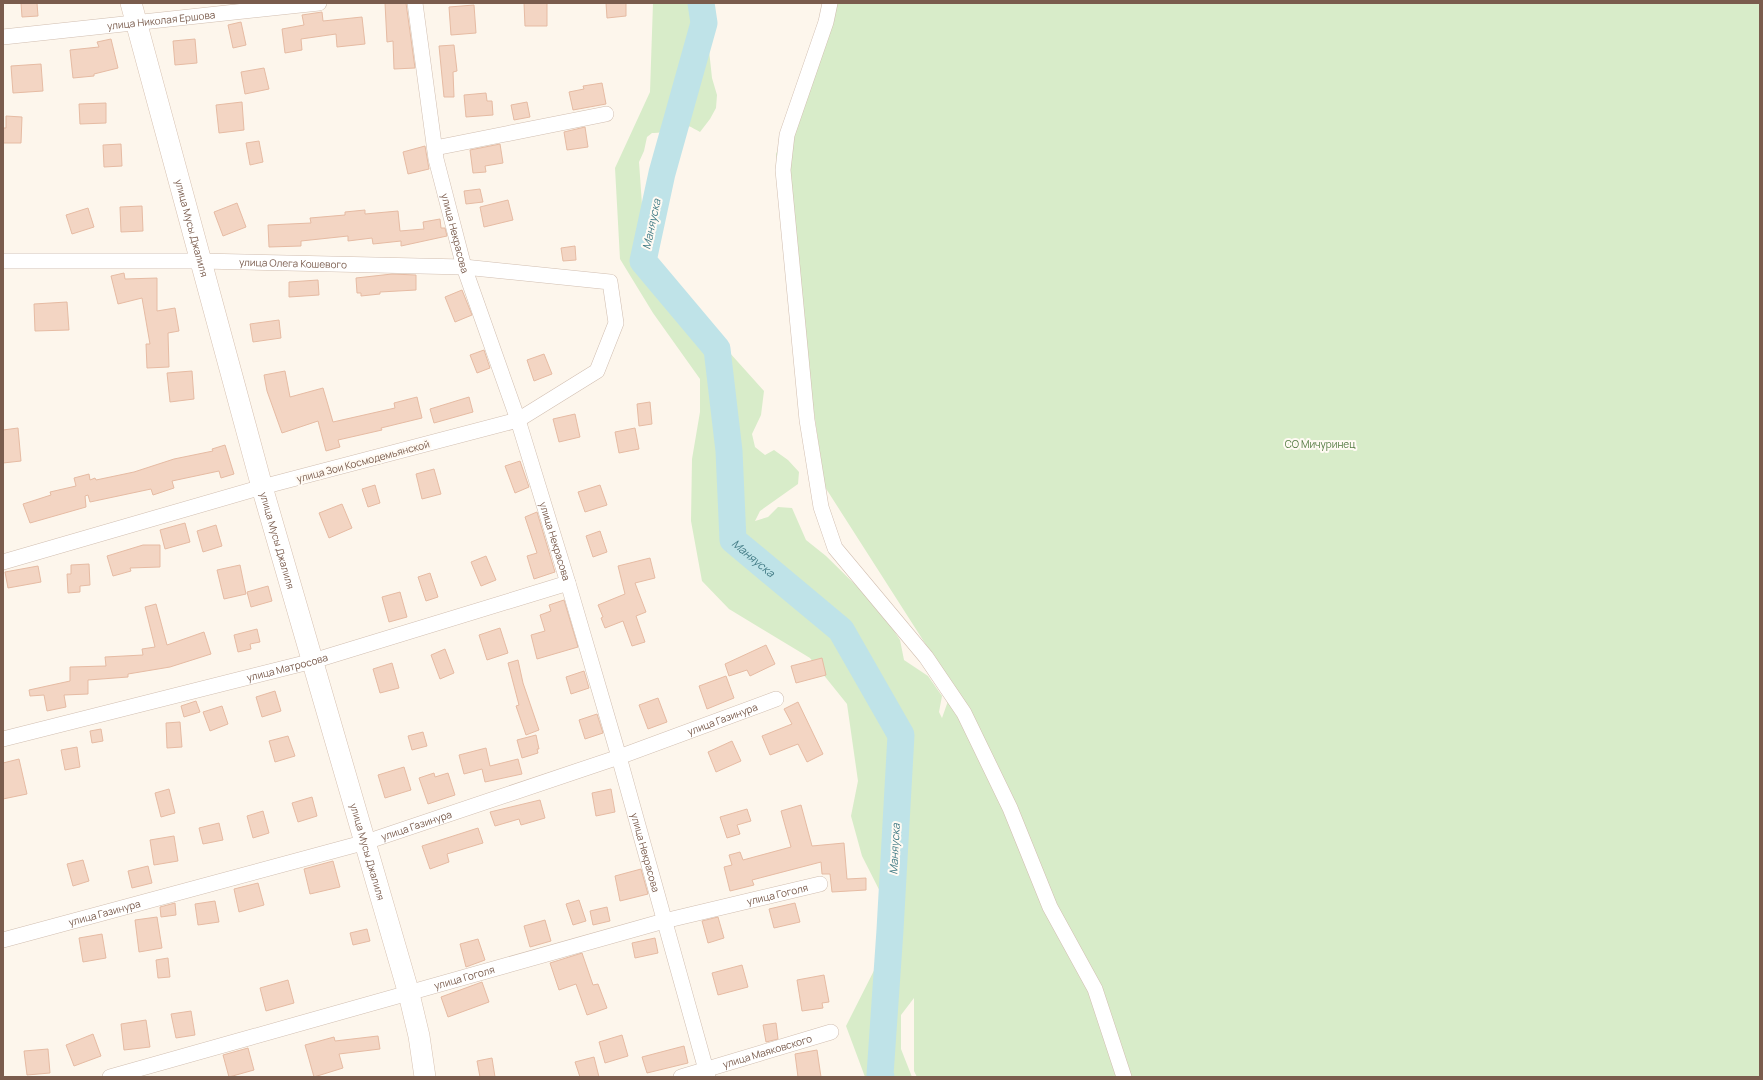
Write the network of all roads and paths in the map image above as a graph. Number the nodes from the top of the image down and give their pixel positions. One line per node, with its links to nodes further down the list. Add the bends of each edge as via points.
1 (131, 3): 5 (main road, улица Мусы Джалиля)
2 (318, 3): 5 (street, улица Николая Ершова)
3 (415, 3): 8 (street, улица Некрасова)
4 (830, 3): 31 (street, via 826,22 787,135 783,170 807,420 821,507 835,548 926,657 964,713 1010,808 1050,907 1095,989)
5 (137, 23): 6 (street, улица Николая Ершова); 9 (main road, улица Мусы Джалиля)
6 (3, 37)
7 (606, 114): 8 (street)
8 (434, 148): 11 (street, улица Некрасова)
9 (201, 260): 10 (street, улица Олега Кошевого); 11 (street, улица Олега Кошевого); 14 (main road, улица Мусы Джалиля)
10 (3, 261)
11 (464, 267): 12 (street, улица Олега Кошевого); 13 (street, улица Некрасова)
12 (582, 278): 13 (street, улица Зои Космодемьянской, via 610,282 616,323 597,371)
13 (518, 420): 14 (street, улица Зои Космодемьянской); 16 (street, улица Некрасова)
14 (262, 487): 15 (street, улица Зои Космодемьянской); 17 (main road, улица Мусы Джалиля)
15 (3, 562)
16 (568, 583): 17 (street, улица Матросова); 20 (street, улица Некрасова)
17 (313, 660): 19 (street, улица Матросова); 21 (main road, улица Мусы Джалиля)
18 (776, 699): 20 (street, улица Газинура)
19 (3, 739)
20 (619, 757): 21 (street, улица Газинура); 23 (street, улица Некрасова)
21 (366, 842): 24 (street, улица Газинура); 25 (main road, улица Мусы Джалиля)
22 (820, 884): 23 (street, улица Гоголя)
23 (664, 921): 25 (street, улица Гоголя); 27 (street, улица Некрасова)
24 (3, 940)
25 (409, 994): 28 (street, улица Гоголя); 29 (main road, улица Мусы Джалиля)
26 (831, 1032): 27 (street, улица Маяковского)
27 (707, 1073): 30 (street, улица Маяковского)
28 (110, 1077)
29 (425, 1077)
30 (681, 1077)
31 (1124, 1077)

